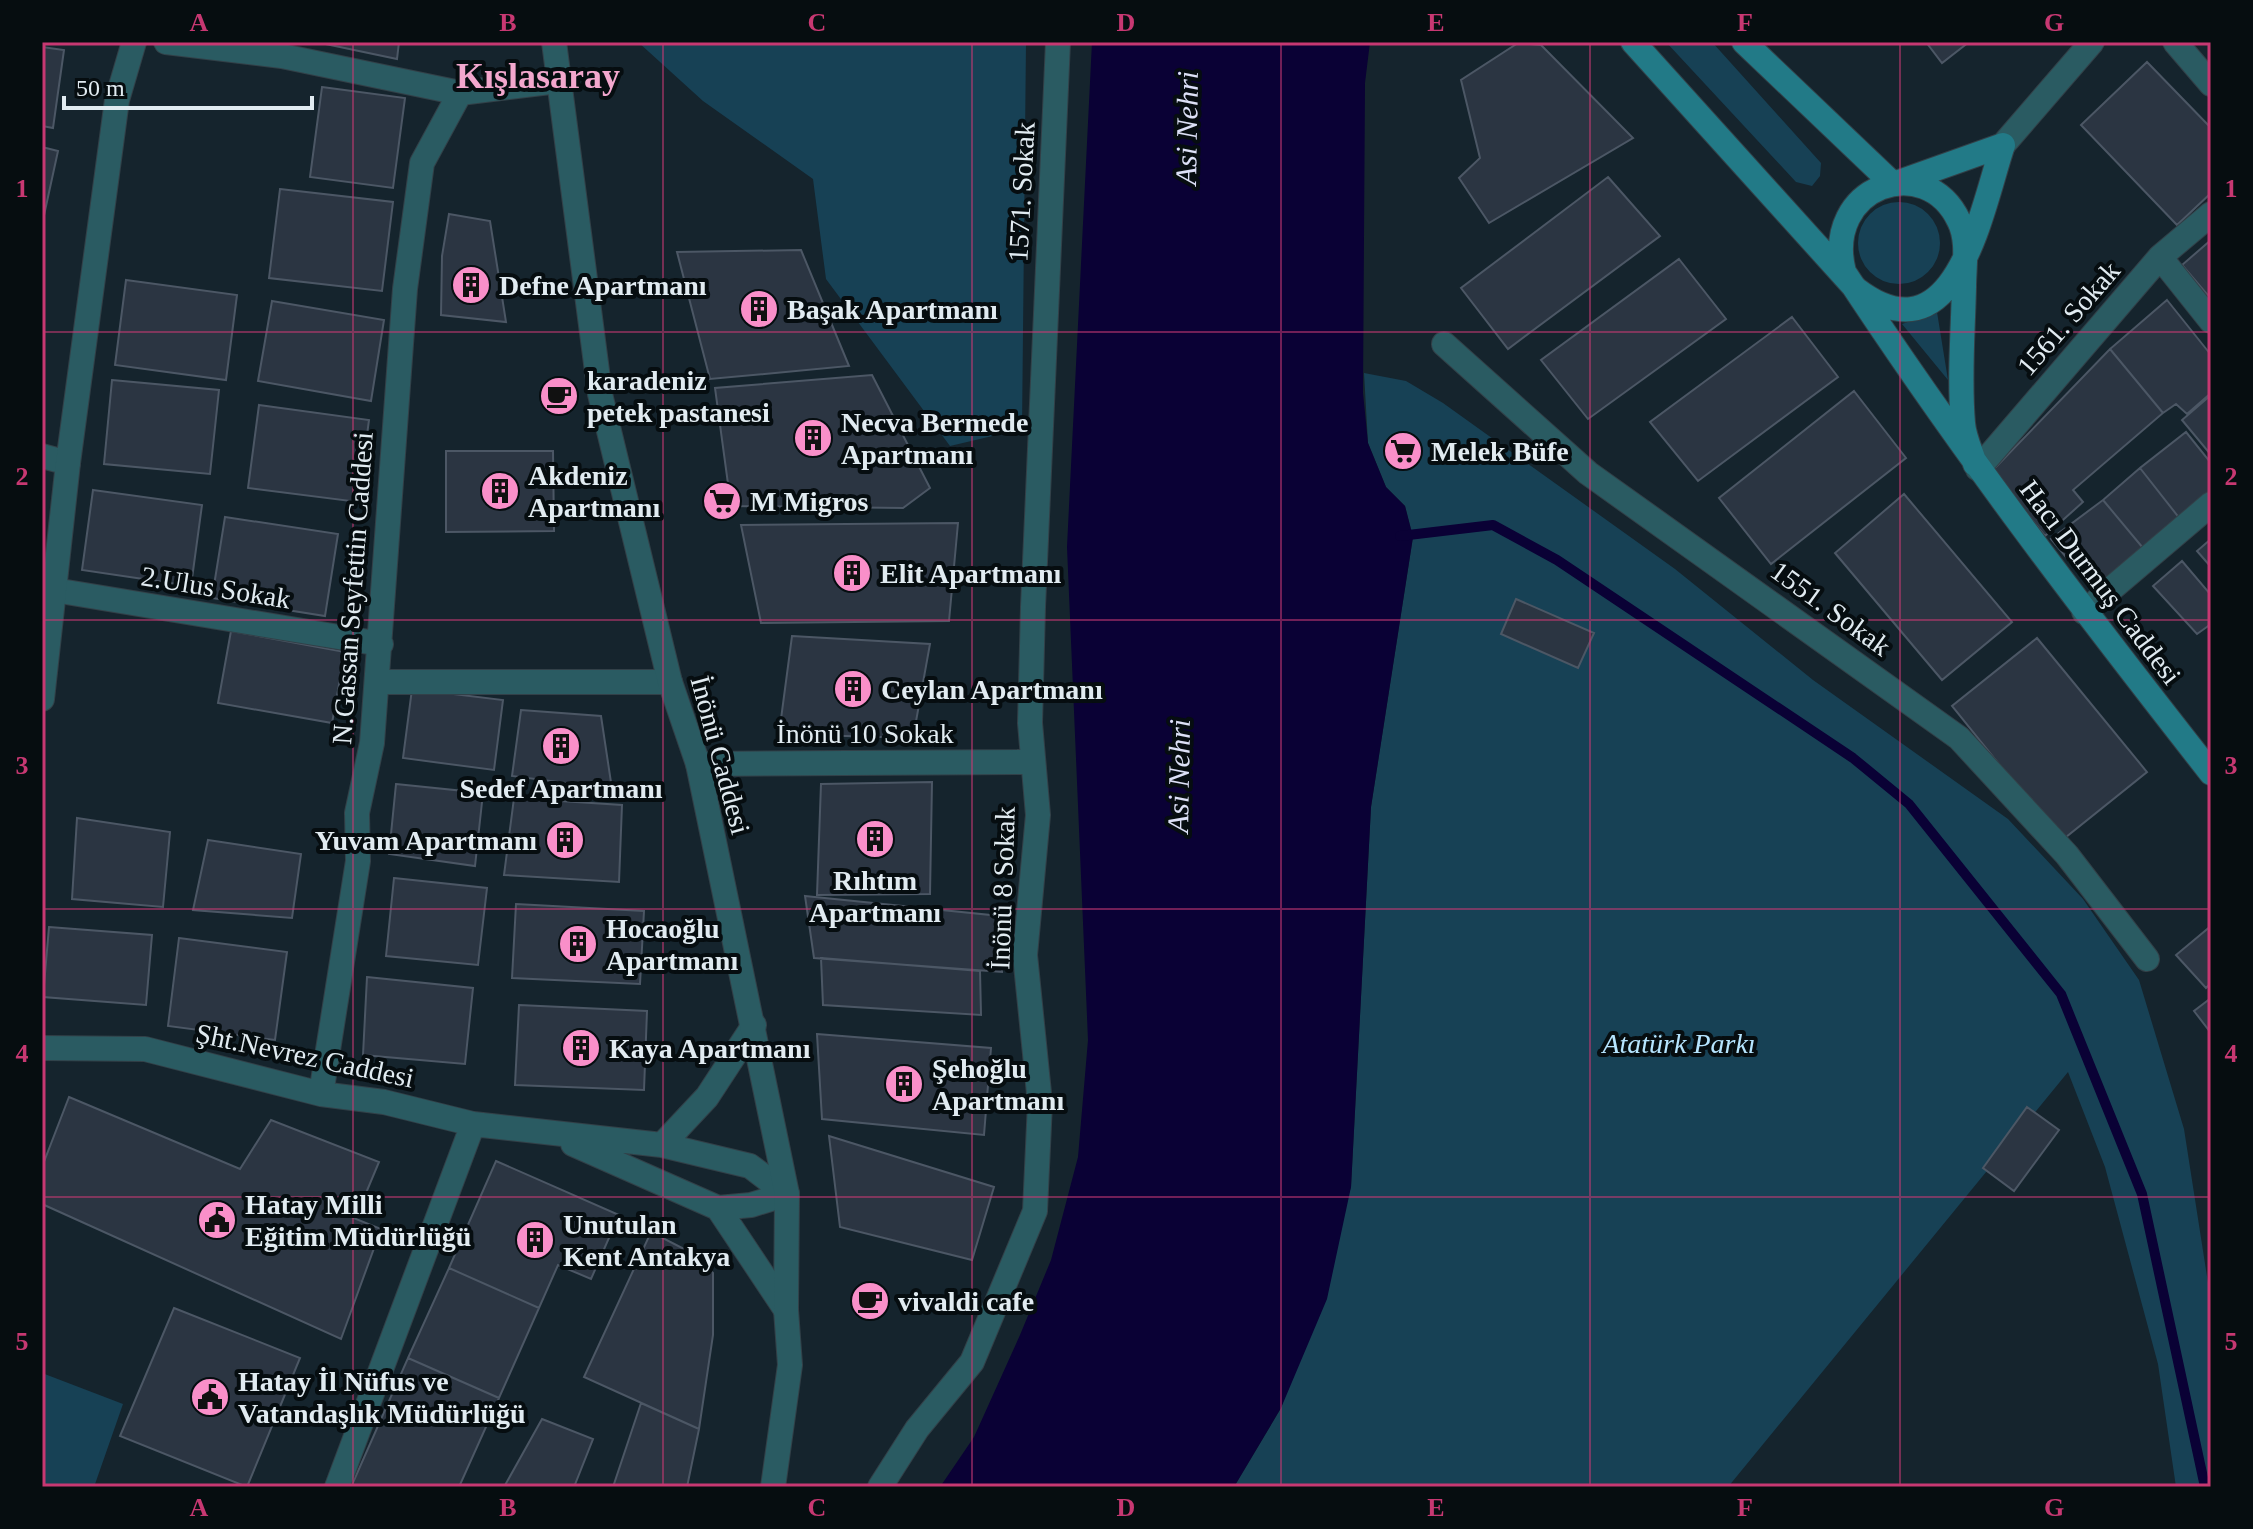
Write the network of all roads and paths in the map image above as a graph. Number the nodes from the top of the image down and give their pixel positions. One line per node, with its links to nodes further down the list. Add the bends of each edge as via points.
1 (134, 42): 22 (street, via 117,100)
2 (166, 42): 11 (street, via 282,56)
3 (554, 42): 9 (street, İnönü Caddesi)
4 (1058, 42): 20 (street, 1571. Sokak)
5 (1633, 42): 17 (main road, Hacı Durmuş Caddesi)
6 (1744, 42): 13 (main road)
7 (2092, 42): 12 (street)
8 (2175, 42): 10 (street)
9 (558, 81): 11 (street); 29 (street, İnönü Caddesi, via 600,394)
10 (2211, 84)
11 (460, 93): 27 (street, N.Gassan Seyfettin Caddesi, via 422,163 404,304)
12 (2003, 145): 13 (main road); 16 (main road)
13 (1893, 184): 16 (main road, Hacı Durmuş Caddesi, via 1916,185 1948,203 1964,233); 17 (main road, Hacı Durmuş Caddesi, via 1862,198 1840,232 1844,272)
14 (2211, 214): 15 (street, 1561. Sokak)
15 (2160, 257): 18 (street); 23 (street, 1561. Sokak)
16 (1964, 260): 17 (main road, Hacı Durmuş Caddesi, via 1948,289 1912,309 1872,302); 23 (main road, Hacı Durmuş Caddesi, via 1963,426)
17 (1856, 289): 23 (main road, Hacı Durmuş Caddesi)
18 (2211, 321)
19 (1444, 344): 34 (street, 1551. Sokak, via 1588,473 1959,738 2067,855)
20 (1040, 441): 31 (street, İnönü 8 Sokak)
21 (42, 456): 22 (street)
22 (68, 463): 25 (street)
23 (1977, 466): 26 (main road, Hacı Durmuş Caddesi)
24 (2211, 504): 26 (street)
25 (49, 590): 27 (street, 2.Ulus Sokak); 30 (street)
26 (2084, 612): 33 (main road, Hacı Durmuş Caddesi)
27 (381, 644): 28 (street, N.Gassan Seyfettin Caddesi)
28 (379, 682): 29 (street); 37 (street, N.Gassan Seyfettin Caddesi, via 357,813 358,861)
29 (670, 682): 32 (street, İnönü Caddesi)
30 (42, 699)
31 (1033, 762): 32 (street, İnönü 10 Sokak); 46 (street, İnönü 8 Sokak, via 1038,815 1025,955 1040,1103 1035,1211 972,1362 917,1429)
32 (698, 764): 35 (street, İnönü Caddesi)
33 (2211, 773)
34 (2147, 959)
35 (754, 1025): 40 (street, via 707,1097); 41 (street, İnönü Caddesi)
36 (42, 1048): 37 (street, Şht.Nevrez Caddesi, via 145,1049)
37 (321, 1094): 38 (street, Şht.Nevrez Caddesi, via 384,1102)
38 (473, 1124): 39 (street, Şht.Nevrez Caddesi); 44 (street)
39 (553, 1135): 40 (street, Şht.Nevrez Caddesi); 42 (street, Şht.Nevrez Caddesi)
40 (662, 1145): 41 (street, Şht.Nevrez Caddesi, via 750,1166)
41 (787, 1194): 42 (street); 43 (street, İnönü Caddesi)
42 (718, 1208): 43 (street)
43 (786, 1310): 45 (street, İnönü Caddesi, via 790,1365)
44 (337, 1487)
45 (773, 1487)
46 (880, 1487)

